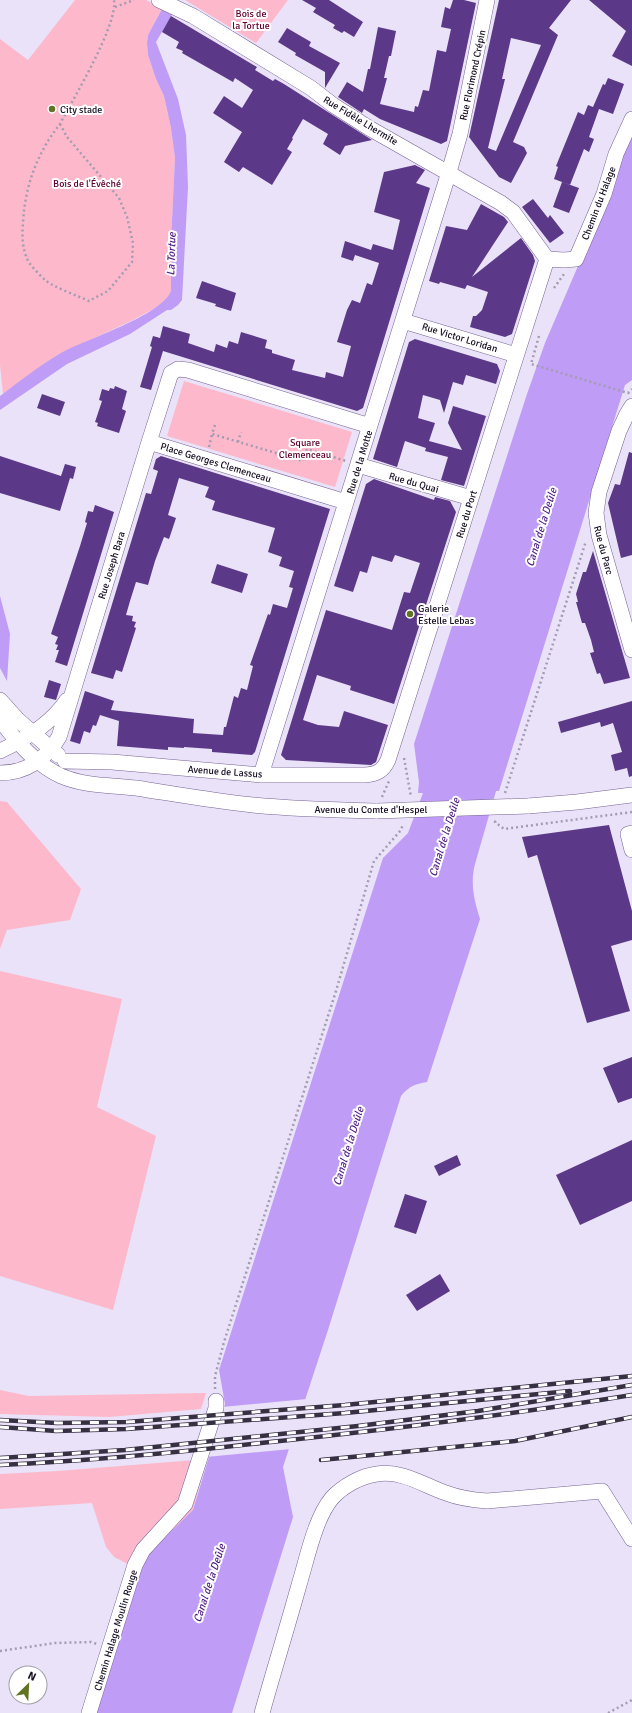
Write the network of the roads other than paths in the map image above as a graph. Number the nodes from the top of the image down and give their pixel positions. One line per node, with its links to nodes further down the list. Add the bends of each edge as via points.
1 (159, 0): 5 (street, Rue Fidèle Lhermite, via 193,16 311,88 369,128)
2 (487, 0): 4 (street, Rue Florimond Crépin)
3 (632, 119): 6 (street, Chemin du Halage, via 576,259)
4 (456, 149): 5 (street, Rue de la Motte)
5 (449, 172): 6 (street, Rue Fidèle Lhermite, via 508,207); 7 (street, Rue de la Motte)
6 (546, 258): 8 (street, Rue du Port)
7 (403, 320): 8 (street, Rue Victor Loridan); 10 (street, Rue de la Motte)
8 (516, 354): 13 (street, Rue du Port)
9 (630, 400): 15 (street, Rue du Parc, via 599,492 596,519 598,535)
10 (370, 426): 11 (street, Place Georges Clemenceau, via 178,369 169,376); 12 (street, Rue de la Motte)
11 (148, 442): 14 (street, Place Georges Clemenceau); 16 (street, Rue Joseph Bara)
12 (352, 463): 13 (street, Rue du Quai); 14 (street, Rue de la Motte)
13 (471, 498): 25 (street, Rue du Port)
14 (346, 502): 27 (street, Rue de la Motte)
15 (632, 650)
16 (74, 689): 19 (street, Rue Joseph Bara, via 66,703); 21 (street, Rue Joseph Bara, via 59,737)
17 (0, 700): 19 (street, Avenue du Comte d'Hespel, via 10,714)
18 (0, 719): 20 (street, Avenue du Comte d'Hespel)
19 (32, 733): 20 (street, Rue Joseph Bara); 21 (street, Avenue du Comte d'Hespel)
20 (18, 741): 22 (street); 23 (street, Avenue du Comte d'Hespel)
21 (51, 750): 23 (street, Rue Joseph Bara); 24 (street, Avenue du Comte d'Hespel)
22 (0, 751)
23 (39, 761): 26 (street, via 18,770); 28 (street, Avenue du Comte d'Hespel, via 56,774 77,782)
24 (65, 761): 27 (street, Avenue de Lassus, via 112,762); 28 (street, Avenue du Comte d'Hespel, via 86,774)
25 (383, 769): 27 (street, Avenue de Lassus, via 365,775)
26 (0, 773)
27 (261, 775)
28 (134, 788): 29 (street, Avenue du Comte d'Hespel, bridge, via 253,805 377,811 528,806)
29 (632, 794)
30 (632, 833): 31 (street, via 628,834)
31 (632, 850)
32 (216, 1401): 34 (street, Chemin Halage Moulin Rouge, via 201,1458 185,1504 143,1550 135,1565)
33 (632, 1540): 35 (street, via 602,1491 487,1501 446,1493 394,1473 377,1474 345,1486 324,1510 311,1544)
34 (89, 1713)
35 (262, 1713)

